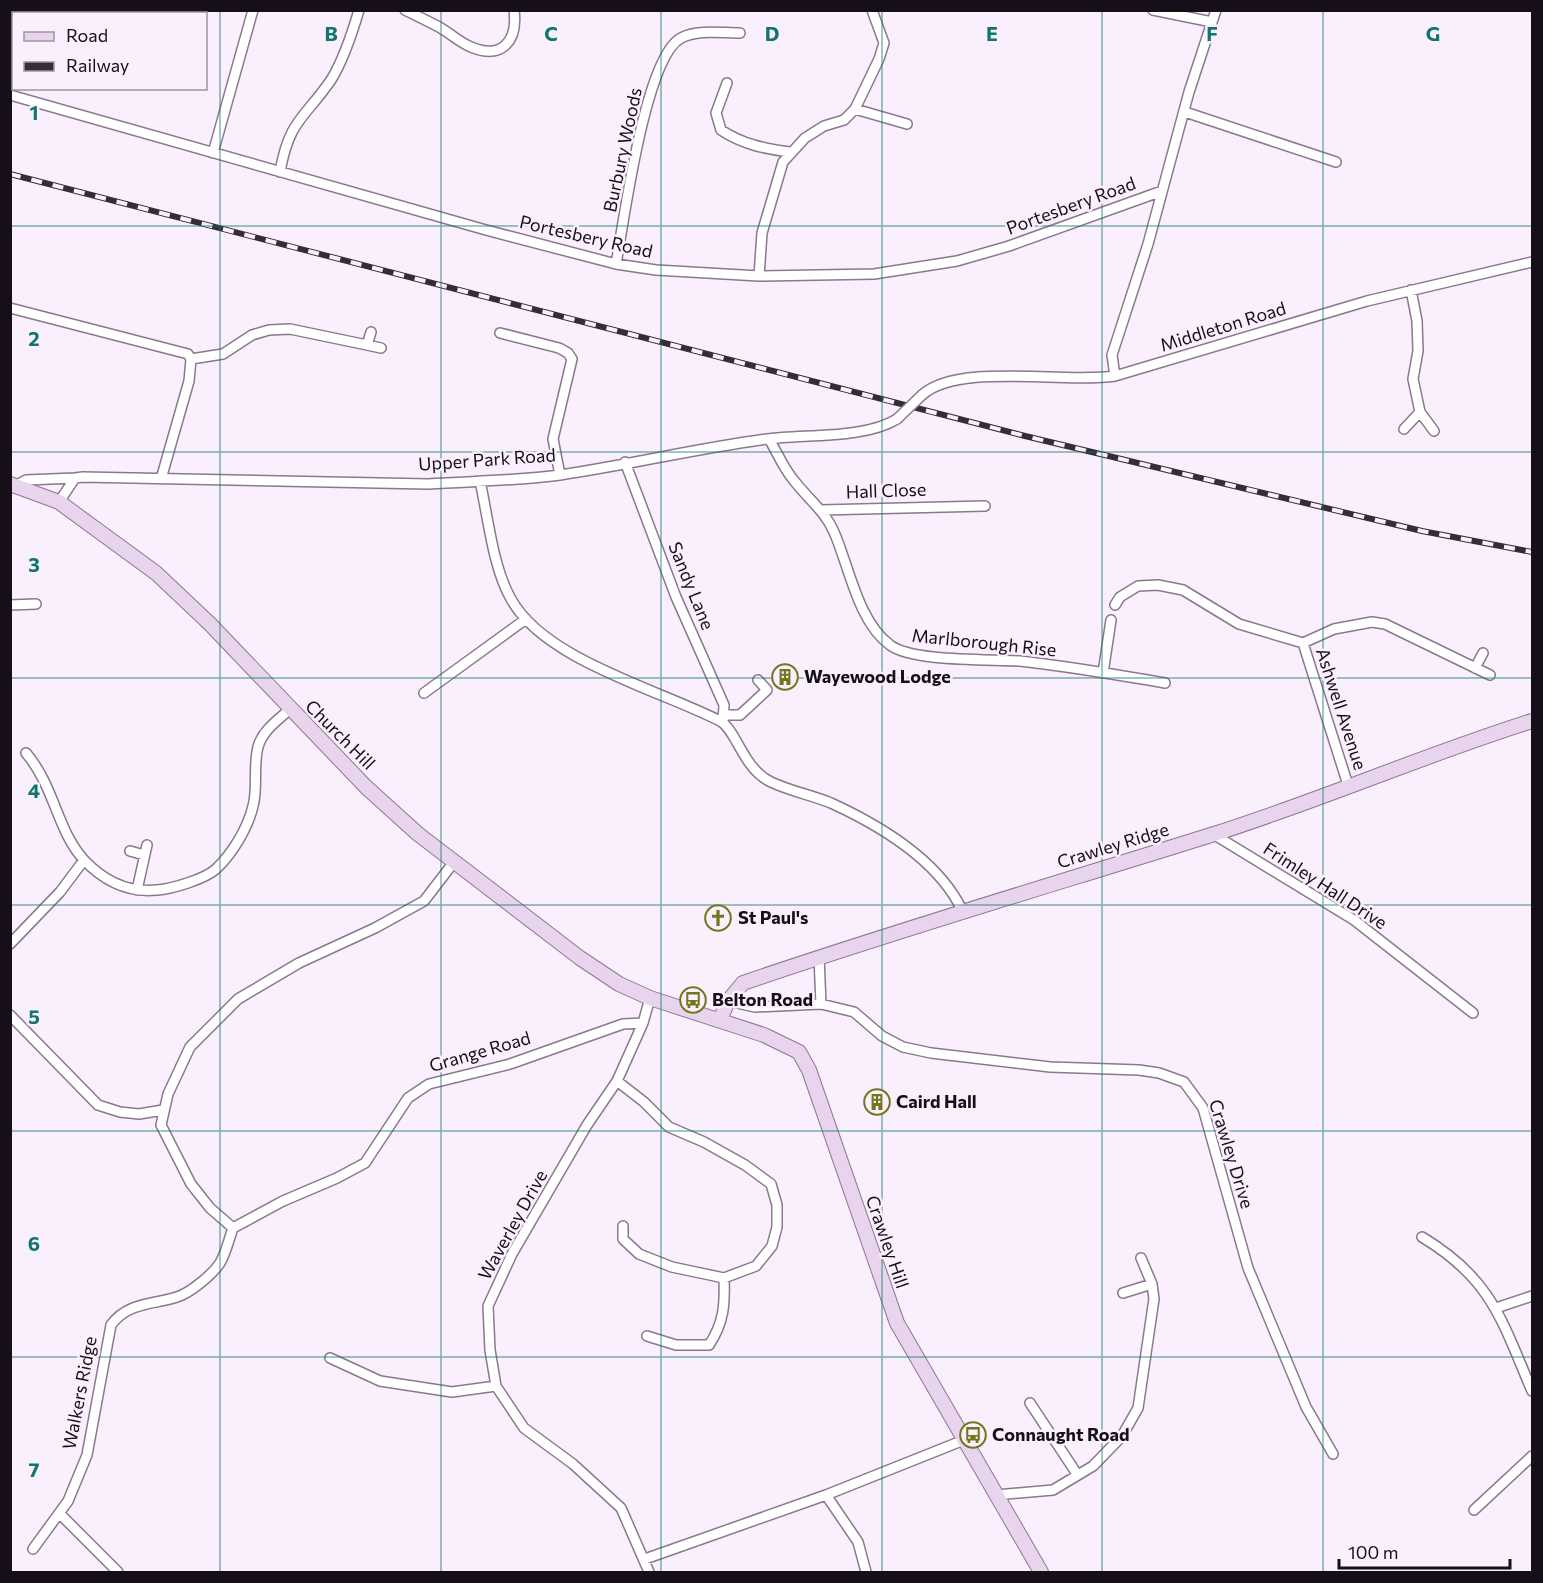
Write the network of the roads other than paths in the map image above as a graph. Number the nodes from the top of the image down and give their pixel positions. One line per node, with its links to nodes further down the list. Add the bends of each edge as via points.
1 (253, 10): 15 (street)
2 (359, 10): 18 (street, via 336,71 296,122 285,145)
3 (405, 10): 4 (street, via 468,46 494,51 512,37 516,27)
4 (514, 10)
5 (872, 10): 12 (street, via 884,43)
6 (1153, 10): 8 (street)
7 (1216, 10): 8 (street)
8 (1212, 22): 13 (street)
9 (740, 33): 21 (street, Burbury Woods, via 681,38 669,49 656,75 641,132)
10 (727, 83): 16 (street, via 716,113 721,130 760,148)
11 (10, 95): 15 (street, Portesbery Road)
12 (855, 109): 14 (street); 16 (street, via 844,120 805,138)
13 (1185, 112): 17 (street); 19 (street)
14 (906, 124)
15 (213, 153): 18 (street, Portesbery Road)
16 (790, 153): 22 (street, via 775,182 762,233)
17 (1336, 162)
18 (280, 172): 21 (street, Portesbery Road)
19 (1162, 191): 22 (street, Portesbery Road, via 1031,239 957,261 874,274); 30 (street, via 1112,355)
20 (1533, 262): 23 (street, Middleton Road)
21 (616, 264): 22 (street, Portesbery Road)
22 (759, 276)
23 (1410, 290): 30 (street, Middleton Road); 31 (street, via 1417,321 1418,351 1413,379)
24 (10, 308): 29 (street, via 188,354)
25 (371, 332): 27 (street)
26 (500, 333): 37 (street, via 559,348 572,359 553,439)
27 (367, 345): 28 (street); 29 (street, via 290,329 269,330 252,335 223,354)
28 (381, 348)
29 (191, 359): 39 (street, via 189,381)
30 (1115, 376): 32 (street, Middleton Road, bridge, via 1092,380 968,378 934,387)
31 (1419, 412): 33 (street); 34 (street)
32 (897, 419): 35 (street, Upper Park Road, via 888,425 857,431)
33 (1404, 429)
34 (1434, 430)
35 (769, 439): 36 (street, Upper Park Road); 44 (street, Marlborough Rise, via 792,478)
36 (625, 462): 37 (street, Upper Park Road); 59 (street, Sandy Lane, via 676,597 724,705)
37 (560, 475): 40 (street, Upper Park Road)
38 (75, 478): 39 (street, Upper Park Road); 41 (street, Upper Park Road); 42 (street)
39 (161, 479): 40 (street, Upper Park Road, via 428,484)
40 (480, 481): 48 (street, via 499,566 510,599)
41 (14, 484): 42 (street, Church Hill)
42 (59, 502): 58 (street, Church Hill, via 126,549 177,592)
43 (985, 506): 44 (street, Hall Close)
44 (821, 510): 53 (street, Marlborough Rise, via 834,531 848,576 877,635 891,647 926,655)
45 (36, 604): 46 (street)
46 (10, 605)
47 (1115, 605): 50 (street, Ashwell Avenue, via 1138,586 1183,590 1239,624)
48 (526, 619): 57 (street); 59 (street, via 571,652 637,685)
49 (1110, 621): 53 (street)
50 (1303, 643): 52 (street, Ashwell Avenue, via 1334,629 1372,622 1400,631); 62 (street, Ashwell Avenue)
51 (1483, 653): 52 (street)
52 (1475, 668): 54 (street, Ashwell Avenue)
53 (1103, 673): 56 (street, Marlborough Rise)
54 (1490, 675)
55 (758, 680): 59 (street, via 767,690 740,715)
56 (1165, 682)
57 (424, 693)
58 (289, 710): 66 (street, Church Hill, via 366,787); 67 (street, via 269,728 258,746 253,806 239,838 215,870 167,890)
59 (723, 719): 68 (street, Sandy Lane, via 754,770 769,781 845,810 892,838 947,885)
60 (1533, 721): 62 (street, Crawley Ridge)
61 (26, 753): 65 (street, via 45,781 69,838)
62 (1348, 785): 63 (street, Crawley Ridge)
63 (1213, 834): 68 (street, Crawley Ridge); 74 (street, Frimley Hall Drive, via 1354,920)
64 (129, 851): 67 (street, via 146,850)
65 (84, 860): 67 (street, via 110,883); 69 (street, via 60,892)
66 (454, 862): 71 (street, Church Hill, via 580,958 619,984); 79 (street, via 424,902 299,963 238,999 190,1047)
67 (137, 890)
68 (962, 910): 70 (street, Crawley Ridge)
69 (10, 944)
70 (819, 957): 72 (street, Crawley Ridge, via 743,983); 73 (street)
71 (650, 998): 76 (street, Crawley Hill); 77 (street, Waverley Drive)
72 (728, 1001): 73 (street, Crawley Drive, via 755,1007); 76 (street, Crawley Ridge)
73 (821, 1004): 95 (street, Crawley Drive, via 854,1011 882,1036 903,1047 1050,1067 1149,1071 1188,1085 1203,1108 1248,1268 1306,1407)
74 (1473, 1012)
75 (10, 1015): 79 (street, via 98,1105 139,1114)
76 (720, 1020): 94 (street, Crawley Hill, via 799,1052 809,1070 897,1323)
77 (643, 1023): 78 (street, Waverley Drive); 81 (street, Grange Road, via 623,1024 510,1064 429,1084 408,1098 364,1163)
78 (617, 1081): 84 (street, via 669,1127 704,1142 771,1184 777,1205 777,1227 771,1246 756,1266); 91 (street, Waverley Drive, via 512,1254 488,1306)
79 (163, 1110): 81 (street, via 161,1125 190,1184)
80 (623, 1226): 84 (street, via 622,1239 639,1254 672,1267)
81 (233, 1228): 101 (street, Walkers Ridge, via 219,1264 200,1283 178,1297 134,1306 117,1316 111,1325 87,1455)
82 (1422, 1237): 88 (street, via 1452,1254)
83 (1141, 1258): 85 (street)
84 (724, 1278): 89 (street, via 725,1311 709,1345 676,1346)
85 (1152, 1284): 86 (street); 97 (street, via 1154,1299 1138,1408 1122,1436 1093,1466)
86 (1123, 1293)
87 (1533, 1296): 88 (street)
88 (1496, 1308): 92 (street)
89 (647, 1336)
90 (330, 1358): 91 (street, via 380,1381 452,1392)
91 (496, 1386): 103 (street, Waverley Drive, via 524,1428 573,1464 621,1508)
92 (1533, 1391)
93 (1030, 1403): 97 (street)
94 (964, 1440): 98 (street); 99 (street, Crawley Hill)
95 (1333, 1454)
96 (1533, 1456): 100 (street)
97 (1077, 1474): 99 (street, via 1053,1490)
98 (826, 1495): 103 (street); 106 (street, via 858,1542)
99 (996, 1495): 107 (street, Crawley Hill)
100 (1474, 1510)
101 (60, 1514): 102 (street, Walkers Ridge); 104 (street)
102 (33, 1549)
103 (645, 1559): 105 (street, Waverley Drive)
104 (118, 1572)
105 (649, 1572)
106 (866, 1572)
107 (1041, 1572)

